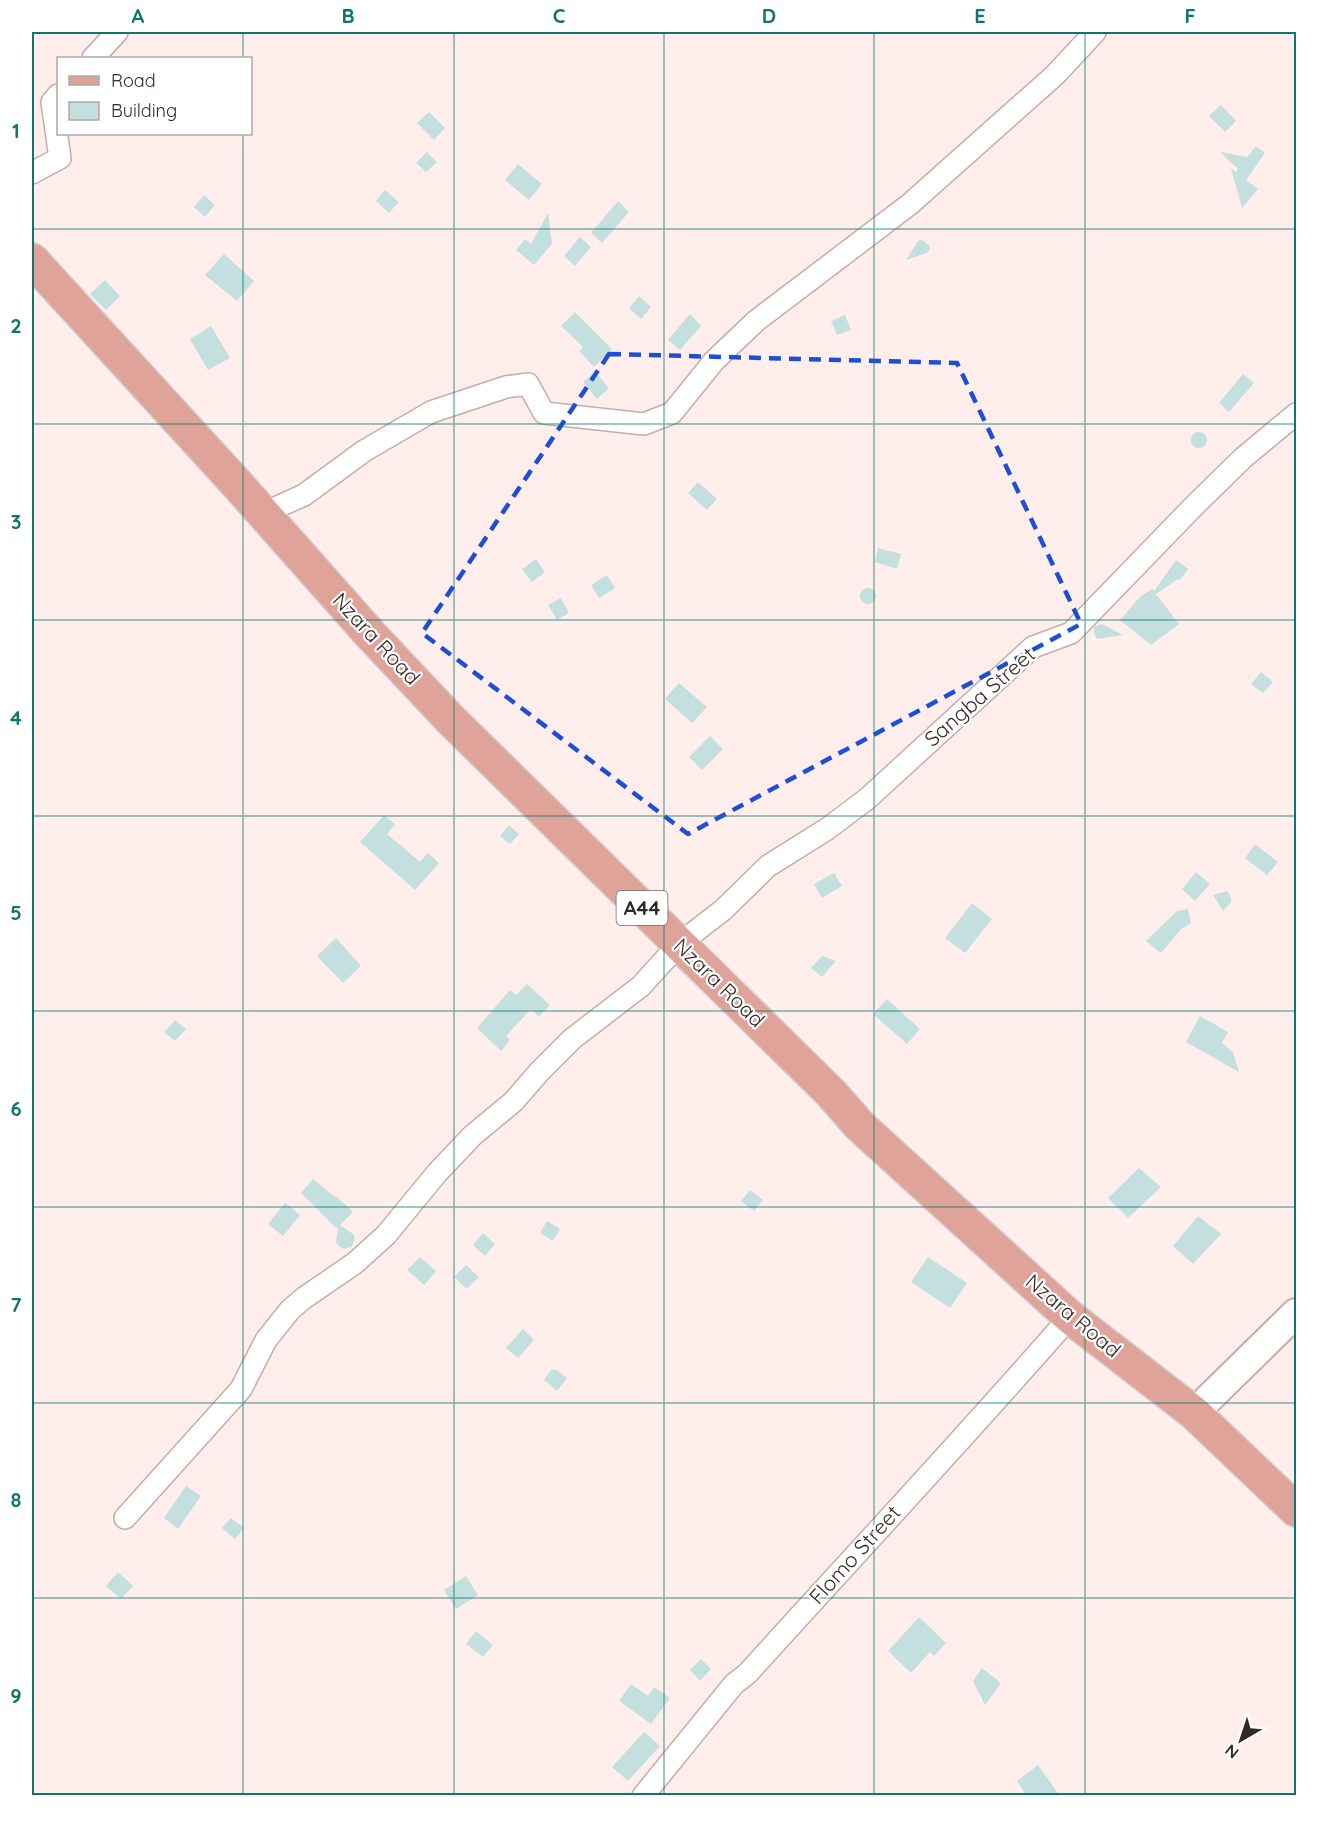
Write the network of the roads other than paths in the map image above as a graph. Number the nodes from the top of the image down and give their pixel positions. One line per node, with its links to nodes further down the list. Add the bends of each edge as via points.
1 (117, 32): 3 (street)
2 (1095, 32): 8 (street, via 1055,75 910,204 756,321 714,361 672,413 644,424 544,413 528,384 506,387 431,412 364,451 304,495)
3 (94, 57)
4 (57, 96): 5 (street, via 52,102 60,158)
5 (32, 173)
6 (32, 260): 8 (main road, Nzara Road / A44)
7 (1296, 414): 9 (street, Sangba Street, via 1243,458 1071,633 1033,647 867,799 768,866 723,910)
8 (262, 514): 9 (main road, Nzara Road / A44, via 450,719)
9 (679, 944): 11 (main road, Nzara Road / A44, via 860,1126); 14 (street, Sangba Street, via 641,986 572,1039 513,1102 473,1135 386,1235 356,1263 290,1310 266,1340 241,1389)
10 (1296, 1313): 12 (street)
11 (1070, 1317): 12 (main road, Nzara Road / A44); 15 (street, Flomo Street, via 734,1684)
12 (1194, 1413): 13 (main road, Nzara Road / A44)
13 (1296, 1510)
14 (125, 1518)
15 (643, 1796)

